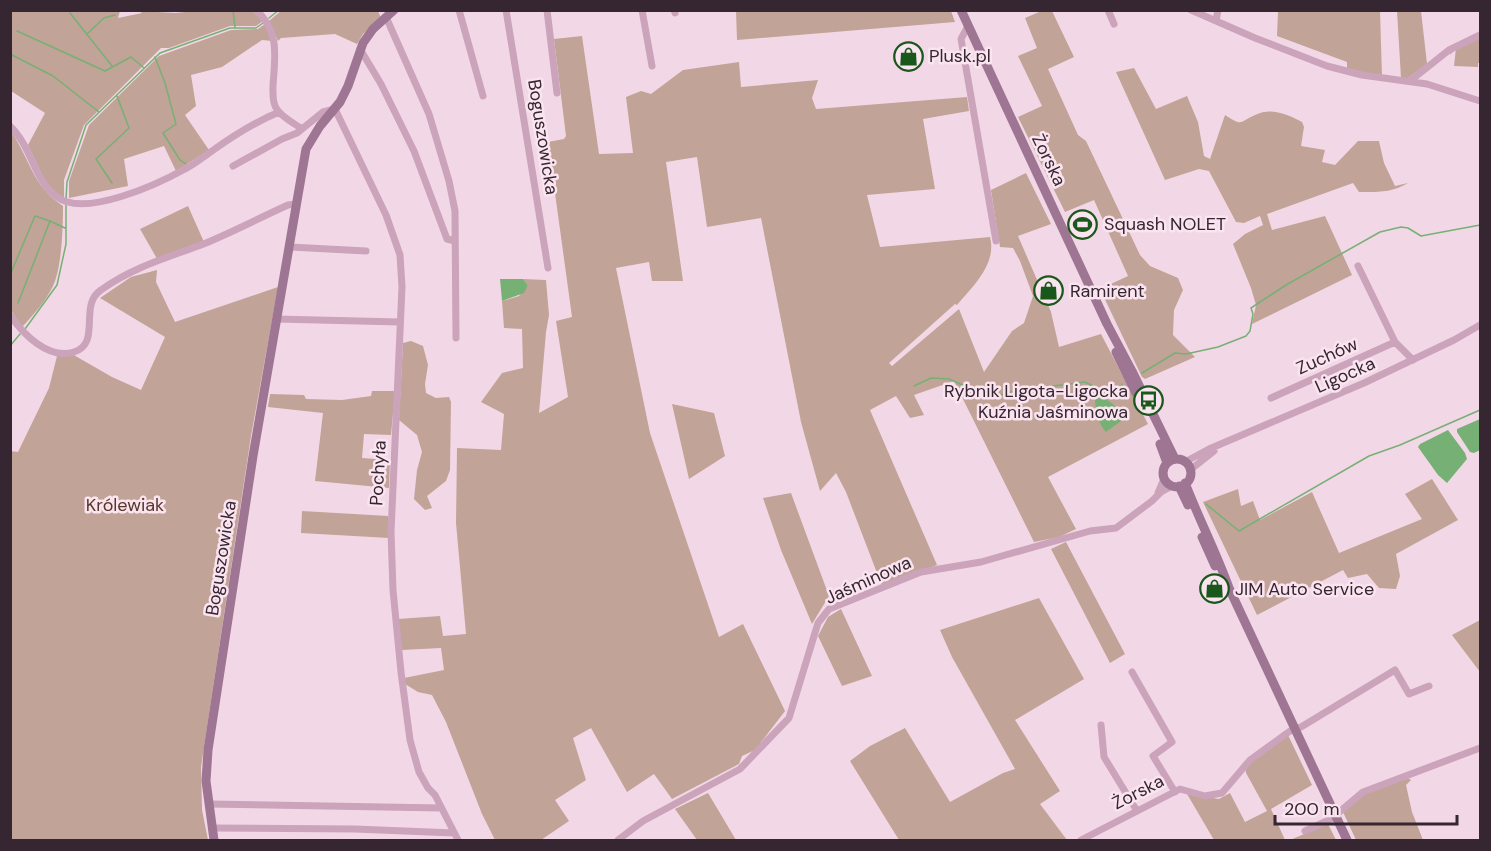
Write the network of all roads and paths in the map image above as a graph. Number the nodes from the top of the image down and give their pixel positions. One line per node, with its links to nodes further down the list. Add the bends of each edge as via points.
1 (459, 10): 19 (street)
2 (506, 10): 32 (street, Boguszowicka)
3 (546, 10): 18 (street, Boguszowicka)
4 (642, 10): 16 (street)
5 (961, 10): 13 (main road, Żorska)
6 (1108, 10): 12 (street)
7 (1191, 10): 11 (street)
8 (1218, 10): 11 (street)
9 (260, 12): 22 (street, via 275,43 273,96)
10 (390, 14): 15 (main road, Boguszowicka, via 373,29); 28 (street, Boguszowicka, via 449,181 455,211)
11 (1216, 21): 17 (street, via 1327,66)
12 (1114, 24)
13 (968, 26): 27 (street, via 961,39); 41 (main road, Żorska, via 1107,324 1113,347)
14 (1480, 35): 17 (street, via 1449,50)
15 (360, 49): 21 (main road, Boguszowicka, via 348,86); 28 (street, via 414,151 447,239)
16 (652, 66)
17 (1410, 81): 20 (street)
18 (557, 93)
19 (483, 96)
20 (1480, 101)
21 (335, 109): 24 (street, via 323,112); 26 (main road, Boguszowicka, via 306,149); 35 (street, Pochyła, via 369,177 400,255)
22 (279, 112): 23 (street, via 237,134 189,167 140,190 86,205 66,203 44,185 22,140); 24 (street)
23 (10, 126)
24 (302, 129): 25 (street)
25 (233, 166)
26 (296, 204): 29 (main road, Boguszowicka); 33 (street, via 143,266 103,288 90,306 87,341 72,352 56,352 31,339)
27 (996, 241)
28 (455, 242): 37 (street, Boguszowicka)
29 (290, 247): 30 (street); 34 (main road, Boguszowicka)
30 (366, 251)
31 (1358, 266): 38 (street)
32 (548, 268)
33 (10, 315)
34 (276, 319): 35 (street); 50 (main road, Boguszowicka, via 208,750)
35 (400, 322): 51 (street, Pochyła, via 392,476 393,590 410,740 419,772)
36 (1480, 325): 39 (street, Ligocka)
37 (456, 338)
38 (1395, 342): 39 (street); 40 (street, Zuchów)
39 (1413, 360): 42 (street, Ligocka, via 1219,446)
40 (1271, 398)
41 (1171, 461): 42 (main road); 43 (main road, via 1163,469)
42 (1188, 466): 43 (main road, via 1190,477)
43 (1175, 484): 47 (main road); 58 (street, Jaśminowa, via 1116,528 1090,531 981,562 921,572 829,609 818,623 789,718 740,769 643,821)
44 (1132, 672): 49 (street, via 1172,742 1153,756)
45 (1429, 686): 47 (street, via 1409,694 1395,670)
46 (1101, 726): 52 (street, via 1104,757)
47 (1295, 729): 49 (street, Żorska, via 1250,760 1222,794 1205,796 1180,789); 53 (main road)
48 (1480, 748): 53 (street, via 1363,792)
49 (1176, 792): 52 (street, Żorska)
50 (209, 804): 51 (street); 54 (main road, Boguszowicka)
51 (441, 808): 56 (street, Pochyła)
52 (1137, 811): 59 (street, Żorska)
53 (1335, 815): 55 (street); 60 (main road)
54 (212, 828): 56 (street, via 355,829); 57 (main road, Boguszowicka)
55 (1305, 831)
56 (456, 837)
57 (214, 840)
58 (618, 840)
59 (1081, 840)
60 (1347, 840)

